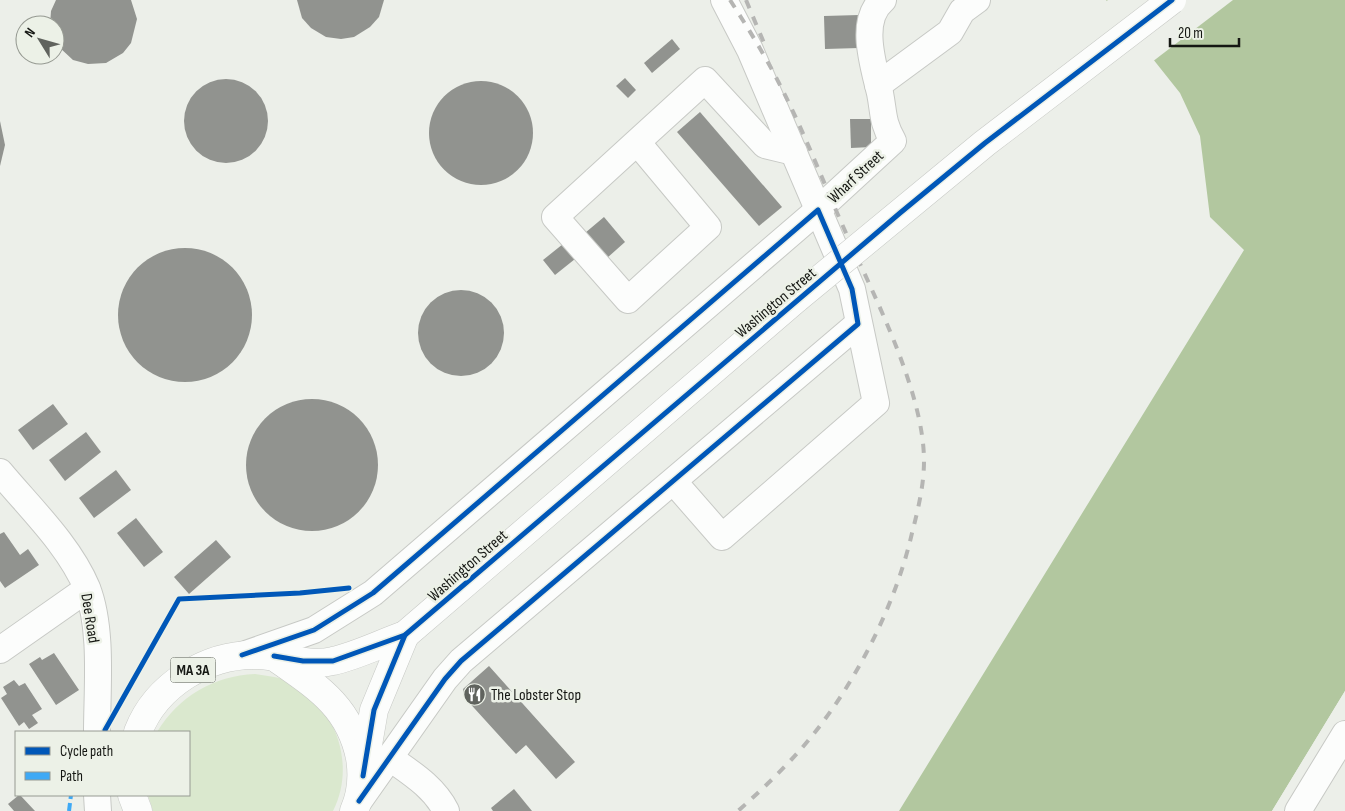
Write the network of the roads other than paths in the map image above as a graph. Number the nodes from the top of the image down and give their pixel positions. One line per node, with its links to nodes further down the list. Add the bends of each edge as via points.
1 (883, 0): 5 (street, via 872,19 869,49)
2 (977, 0): 5 (street, via 962,11 950,32)
3 (1172, 0): 13 (main road, Washington Street / MA 3A, bridge, via 985,143 798,298)
4 (734, 3): 7 (street, via 750,50)
5 (878, 85): 8 (street, Wharf Street, via 884,125 893,141)
6 (637, 142): 6 (street, via 708,227 628,300 555,217); 7 (street, via 705,80 765,145)
7 (794, 152): 8 (street)
8 (818, 210): 9 (street, via 852,288); 15 (street, Wharf Street, via 374,593 314,630)
9 (858, 324): 11 (street); 11 (street, via 876,403 722,538)
10 (0, 472): 12 (street, Dee Road, via 74,563)
11 (674, 482): 20 (street, via 461,661)
12 (87, 589): 14 (street); 17 (street, Dee Road, via 95,622)
13 (405, 635): 16 (main road, Washington Street / MA 3A, via 332,661); 24 (main road, Washington Street / MA 3A, via 374,710)
14 (0, 650)
15 (242, 655): 16 (main road, MA 3A); 18 (main road, MA 3A, via 191,671 165,692 144,718)
16 (274, 656): 24 (main road, via 328,697 355,736)
17 (97, 731)
18 (138, 731)
19 (1345, 734): 29 (street)
20 (390, 758): 24 (street); 28 (street, via 423,781)
21 (98, 796): 25 (street)
22 (120, 796): 26 (main road)
23 (132, 796): 27 (main road)
24 (359, 796)
25 (98, 811)
26 (115, 811)
27 (138, 811)
28 (446, 811)
29 (1298, 811)

